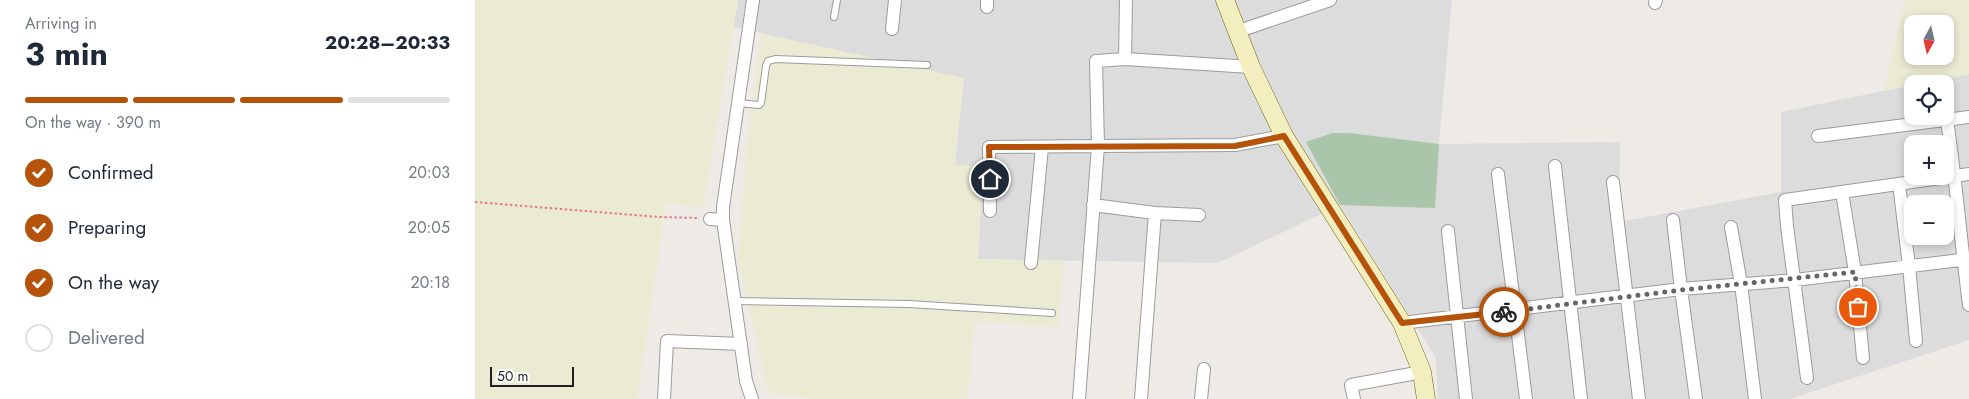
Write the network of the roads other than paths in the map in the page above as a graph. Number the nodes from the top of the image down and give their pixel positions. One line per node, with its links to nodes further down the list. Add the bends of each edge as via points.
1 (753, 0): 13 (street)
2 (837, 0): 7 (lane)
3 (895, 0): 8 (street)
4 (1126, 0): 10 (street)
5 (1225, 0): 9 (street)
6 (1330, 0): 9 (street)
7 (834, 17)
8 (892, 29)
9 (1236, 32): 12 (street)
10 (1125, 59): 12 (street); 21 (street, via 1096,61)
11 (927, 65): 13 (lane, via 776,58 766,66 761,103)
12 (1251, 67): 18 (street)
13 (738, 103): 44 (street, via 723,207 717,219)
14 (1969, 117): 15 (street)
15 (1954, 119)
16 (1907, 125): 19 (street)
17 (1948, 125): 25 (street)
18 (1284, 136): 21 (street, via 1235,146); 50 (street)
19 (1818, 136)
20 (1042, 146): 21 (street); 30 (street, via 989,147); 37 (street)
21 (1098, 146): 29 (street)
22 (1555, 166): 45 (street)
23 (1498, 174): 47 (street)
24 (1969, 174): 25 (street)
25 (1955, 176): 27 (street); 36 (street)
26 (1613, 182): 43 (street)
27 (1899, 184): 28 (street); 38 (street)
28 (1842, 192): 39 (street); 40 (street, via 1785,200)
29 (1093, 205): 31 (street); 59 (street)
30 (990, 211)
31 (1155, 213): 32 (street); 60 (street)
32 (1199, 215)
33 (1673, 220): 42 (street)
34 (1731, 227): 41 (street)
35 (1448, 231): 49 (street)
36 (1966, 259): 38 (street); 46 (street)
37 (1031, 263)
38 (1909, 266): 39 (street); 51 (street)
39 (1855, 272): 40 (street); 53 (street)
40 (1795, 280): 41 (street); 56 (street)
41 (1741, 284): 42 (street); 69 (street)
42 (1681, 290): 43 (street); 68 (street)
43 (1626, 297): 45 (street); 67 (street)
44 (735, 301): 48 (lane, via 909,304); 52 (street)
45 (1571, 304): 47 (street); 66 (street)
46 (1969, 305)
47 (1516, 310): 49 (street); 65 (street)
48 (1052, 312)
49 (1456, 317): 50 (street); 64 (street)
50 (1402, 323): 55 (street)
51 (1916, 341)
52 (741, 344): 57 (street, via 667,341); 58 (street, via 746,381)
53 (1863, 358)
54 (1204, 369): 61 (street)
55 (1422, 372): 62 (street, via 1351,385); 63 (street)
56 (1807, 378)
57 (664, 399)
58 (753, 399)
59 (1079, 399)
60 (1141, 399)
61 (1201, 399)
62 (1354, 399)
63 (1426, 399)
64 (1466, 399)
65 (1526, 399)
66 (1581, 399)
67 (1639, 399)
68 (1696, 399)
69 (1755, 399)

